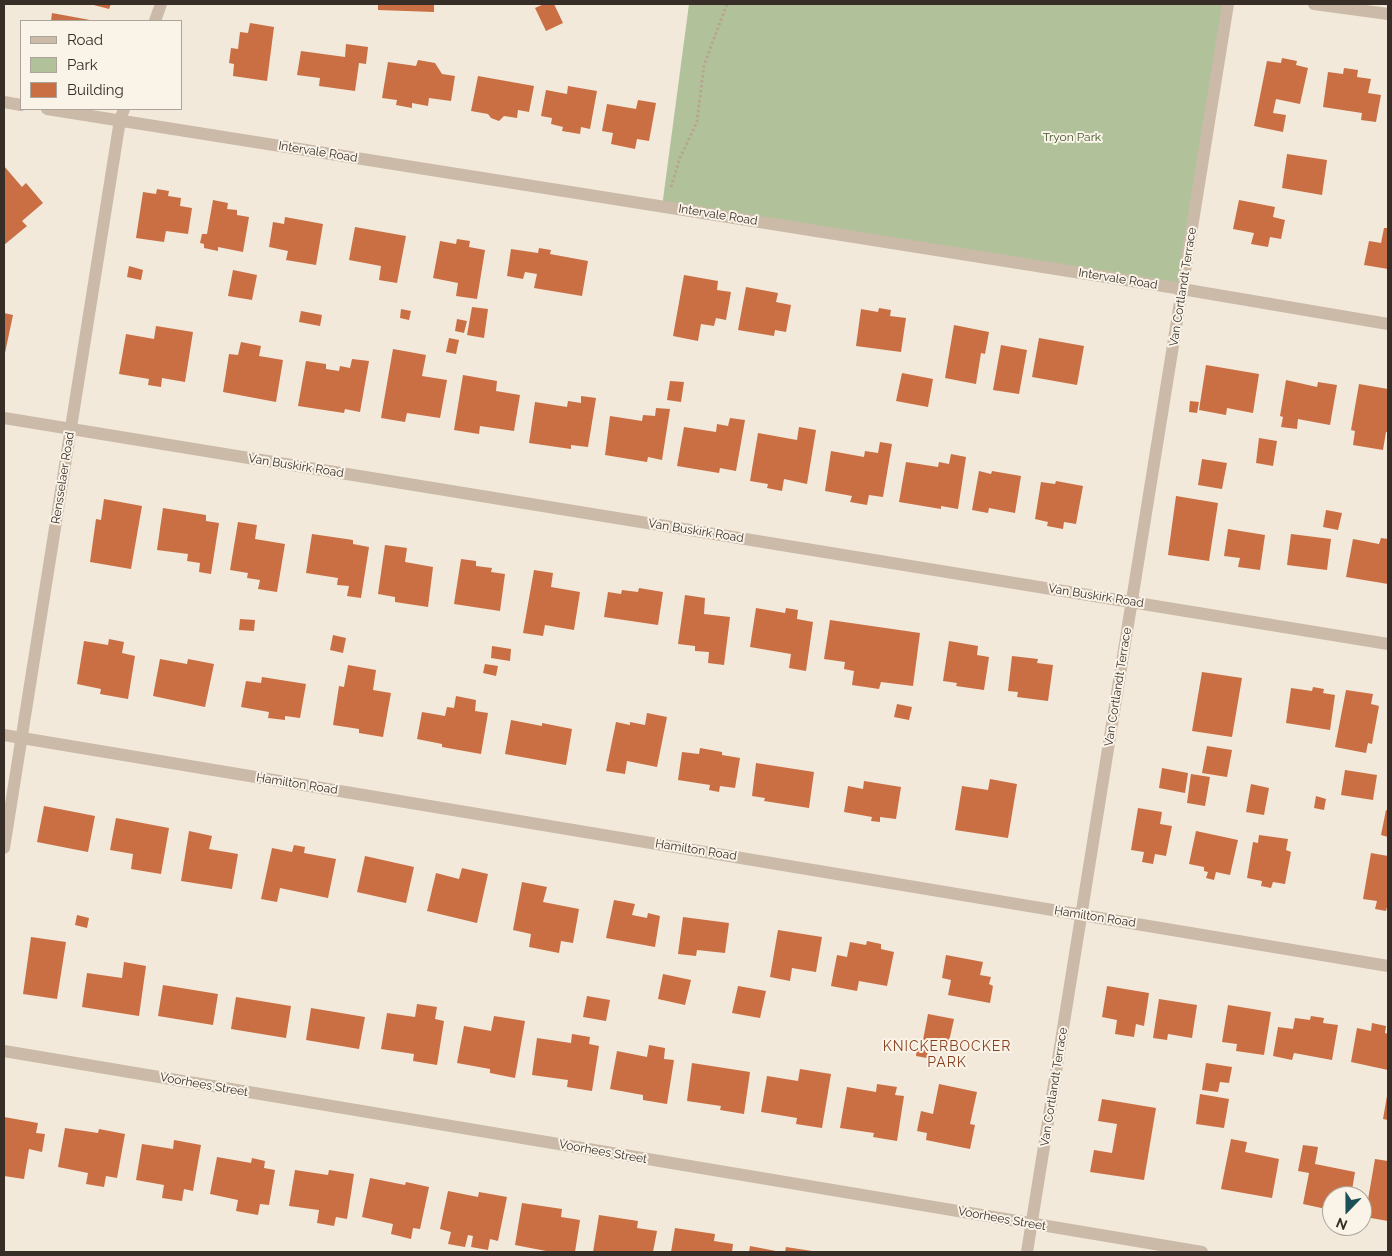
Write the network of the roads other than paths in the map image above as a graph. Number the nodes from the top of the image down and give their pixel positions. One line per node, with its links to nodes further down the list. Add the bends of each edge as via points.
1 (161, 4): 5 (street)
2 (1228, 4): 10 (street, Van Cortlandt Terrace)
3 (1314, 4): 4 (street)
4 (1388, 14)
5 (155, 20)
6 (4, 102): 7 (street)
7 (20, 105)
8 (60, 110): 9 (street, Intervale Road)
9 (122, 115): 10 (street, Intervale Road, via 666,207); 13 (street, Rensselaer Road)
10 (1182, 289): 11 (street, Intervale Road); 14 (street, Van Cortlandt Terrace)
11 (1388, 324)
12 (4, 418): 13 (street, Van Buskirk Road)
13 (71, 429): 14 (street, Van Buskirk Road); 17 (street, Rensselaer Road)
14 (1132, 602): 15 (street, Van Buskirk Road); 19 (street, Van Cortlandt Terrace)
15 (1388, 644)
16 (4, 735): 17 (street, Hamilton Road)
17 (21, 738): 18 (street, Rensselaer Road); 19 (street, Hamilton Road)
18 (4, 848)
19 (1082, 915): 20 (street, Hamilton Road); 22 (street, Van Cortlandt Terrace)
20 (1388, 966)
21 (4, 1051): 22 (street, Voorhees Street)
22 (1032, 1224): 23 (street, Van Cortlandt Terrace); 24 (street, Voorhees Street)
23 (1027, 1252)
24 (1202, 1252)

